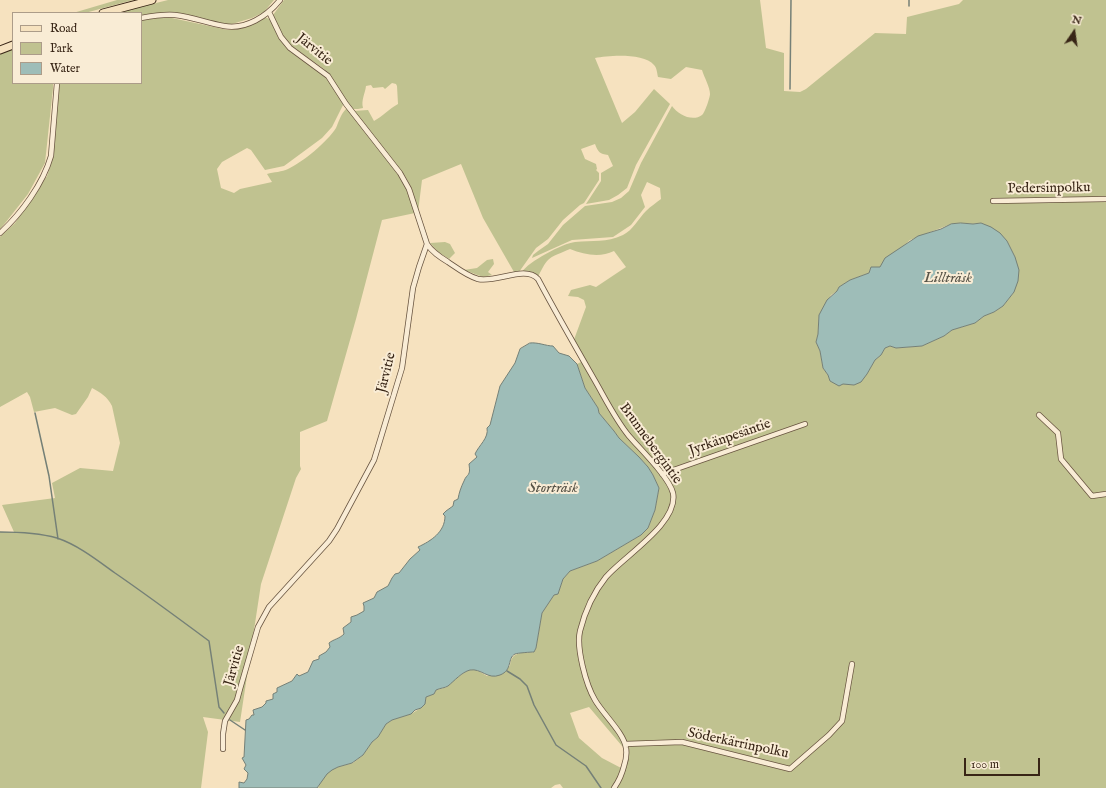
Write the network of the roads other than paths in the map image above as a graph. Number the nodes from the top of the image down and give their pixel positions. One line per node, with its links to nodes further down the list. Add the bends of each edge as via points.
1 (152, 0): 3 (main road)
2 (280, 0): 4 (street)
3 (107, 12)
4 (269, 12): 5 (street, via 252,22 234,27 175,15); 12 (street, Järvitie, via 290,48 328,76 346,104 400,172 409,189)
5 (142, 18)
6 (12, 45): 7 (main road)
7 (0, 50)
8 (57, 84): 11 (street, via 48,165 15,218)
9 (1106, 199): 10 (street, Pedersinpolku)
10 (993, 201)
11 (0, 233)
12 (427, 244): 15 (street, Brunnebergintie, via 440,256 477,279 495,280 520,273 535,276 622,428); 19 (street, Järvitie, via 414,288 400,374 374,460 337,530 269,607 258,627 237,700 225,721)
13 (1039, 415): 16 (street, via 1058,432 1061,459 1092,496)
14 (805, 424): 15 (street, Jyrkänpesäntie)
15 (662, 474): 18 (street, Brunnebergintie, via 673,493 670,513 658,529 618,565 597,589 586,610 578,640 580,656 595,700)
16 (1106, 494)
17 (852, 664): 18 (street, Söderkärrinpolku, via 842,721 829,736 790,769 682,742)
18 (625, 744): 20 (street, via 626,760)
19 (222, 750)
20 (614, 788)

